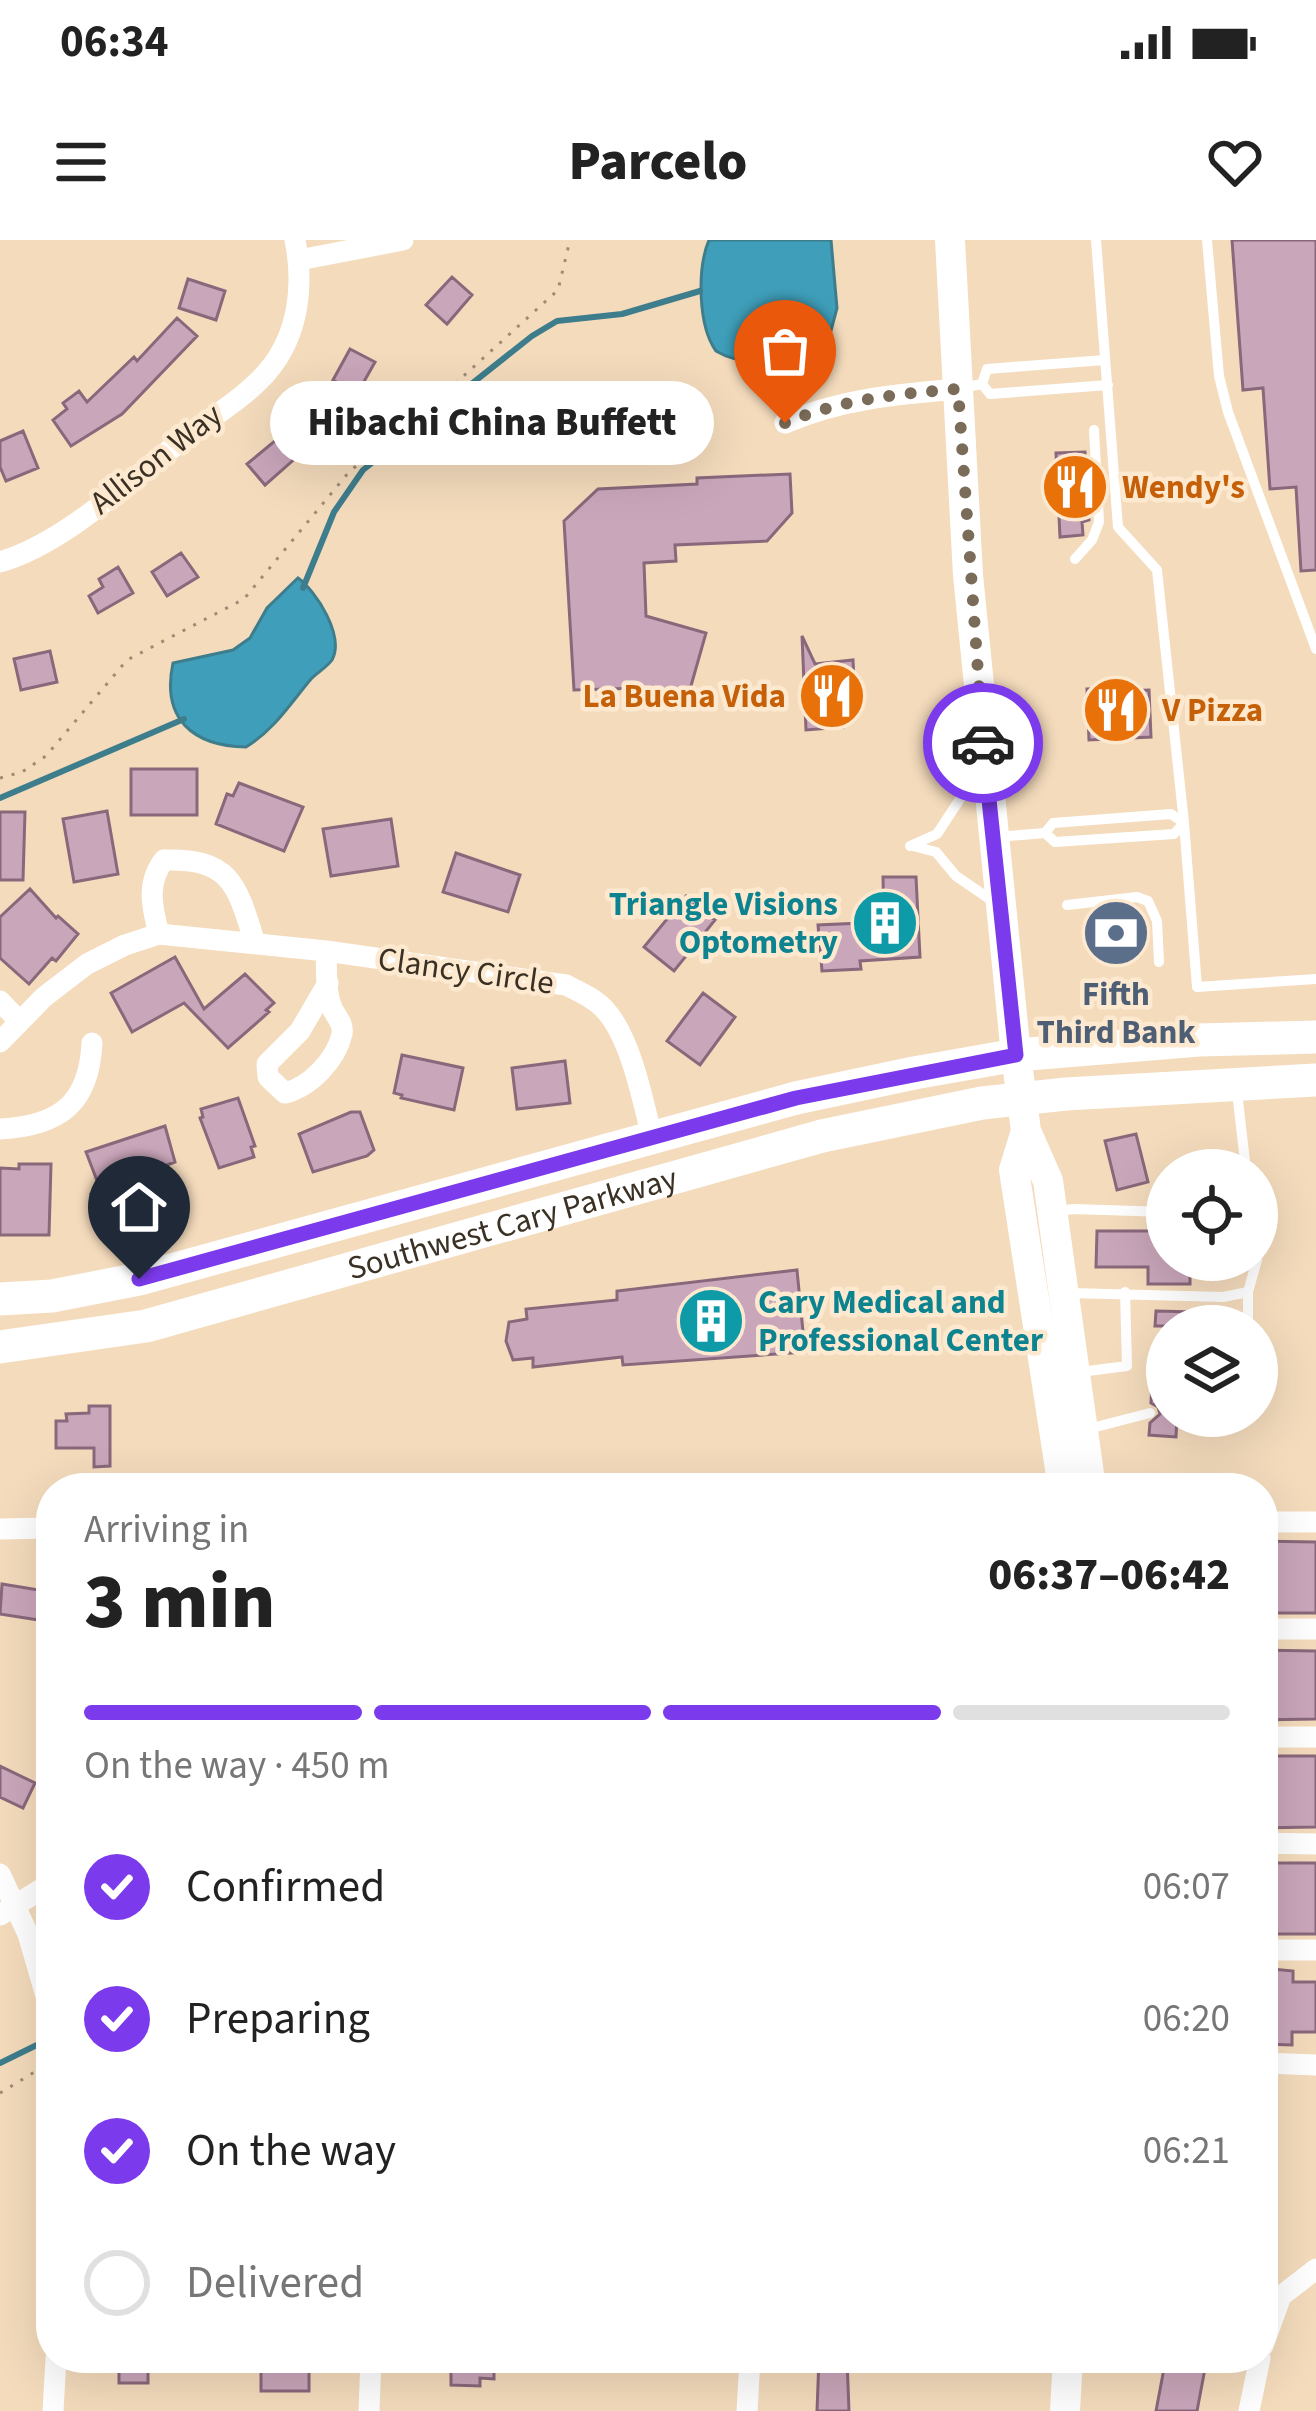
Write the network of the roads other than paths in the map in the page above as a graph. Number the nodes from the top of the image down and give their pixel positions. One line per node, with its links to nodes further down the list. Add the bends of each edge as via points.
1 (403, 240): 5 (street, Allison Way)
2 (950, 240): 8 (main road)
3 (1096, 240): 6 (lane)
4 (1207, 240): 13 (lane, via 1228,412)
5 (297, 250): 12 (street, Allison Way, via 295,316 268,372 64,530)
6 (1106, 360): 7 (lane); 8 (lane, via 987,369)
7 (1108, 385): 8 (lane, via 990,394); 15 (lane, via 1118,527 1157,570)
8 (970, 387): 9 (street, via 888,394); 14 (main road)
9 (785, 423)
10 (1094, 430): 11 (lane, via 1099,522)
11 (1076, 560)
12 (0, 562)
13 (1316, 649)
14 (984, 762): 17 (main road); 19 (lane, via 937,834 910,846 936,851)
15 (1184, 823): 16 (lane, via 1171,814 1053,823); 16 (lane, via 1174,834 1055,842); 24 (lane, via 1196,988)
16 (1045, 833): 17 (lane)
17 (993, 838): 19 (main road)
18 (1067, 905): 23 (lane, via 1148,901)
19 (1000, 907): 31 (main road)
20 (159, 934): 21 (street, Clancy Circle); 21 (street, via 154,872 164,860 182,860 207,863 236,885); 27 (street, Clancy Circle, via 87,964)
21 (255, 943): 22 (street, Clancy Circle)
22 (326, 951): 25 (street, Clancy Circle); 36 (street, Clancy Circle, via 566,985 583,994 622,1036)
23 (1159, 962)
24 (1316, 979)
25 (328, 983): 25 (street, Clancy Circle, via 341,1036 312,1079 285,1094 267,1064 300,1031)
26 (0, 1001): 27 (street)
27 (19, 1022): 29 (street, Clancy Circle)
28 (1316, 1037): 31 (main road, Southwest Cary Parkway)
29 (0, 1042)
30 (92, 1043): 35 (street, via 91,1065 58,1118)
31 (1016, 1055): 34 (main road); 36 (main road, Southwest Cary Parkway, via 796,1098)
32 (1316, 1080): 33 (main road, Southwest Cary Parkway)
33 (1237, 1083): 34 (main road, Southwest Cary Parkway); 37 (lane)
34 (1024, 1114): 39 (main road); 42 (main road, Southwest Cary Parkway, via 822,1136); 52 (main road, via 1014,1170)
35 (0, 1129)
36 (652, 1137): 40 (main road, Southwest Cary Parkway)
37 (1244, 1149)
38 (1146, 1211): 39 (lane)
39 (1051, 1213): 45 (main road)
40 (293, 1239): 42 (lane); 46 (main road, Southwest Cary Parkway, via 139,1279)
41 (1251, 1281): 44 (lane)
42 (307, 1282): 48 (main road, Southwest Cary Parkway, via 146,1326)
43 (1126, 1292): 44 (lane); 45 (lane); 49 (lane, via 1127,1366)
44 (1248, 1292): 47 (lane)
45 (1065, 1294): 49 (main road)
46 (0, 1299)
47 (1248, 1305)
48 (0, 1347)
49 (1076, 1372): 51 (main road)
50 (1146, 1414): 51 (lane)
51 (1084, 1430): 53 (main road)
52 (1061, 1473)
53 (1088, 1473)
54 (1278, 1522): 55 (street)
55 (1316, 1522)
56 (36, 1528): 57 (street)
57 (0, 1529)
58 (1278, 1629): 59 (street)
59 (1316, 1629)
60 (1278, 1736): 61 (street)
61 (1316, 1737)
62 (1278, 1844): 63 (street)
63 (1316, 1844)
64 (0, 1874): 66 (street)
65 (36, 1893): 66 (street)
66 (8, 1911): 69 (street, via 28,1934)
67 (1278, 1950): 68 (street)
68 (1316, 1950)
69 (36, 1961)
70 (1278, 2064): 71 (street)
71 (1316, 2065)
72 (1316, 2269): 73 (street)
73 (1278, 2304)
74 (55, 2373): 79 (street)
75 (370, 2373): 80 (street)
76 (749, 2373): 81 (street)
77 (1067, 2373): 82 (main road)
78 (1257, 2373): 83 (street)
79 (52, 2411)
80 (369, 2411)
81 (747, 2411)
82 (1065, 2411)
83 (1249, 2411)

